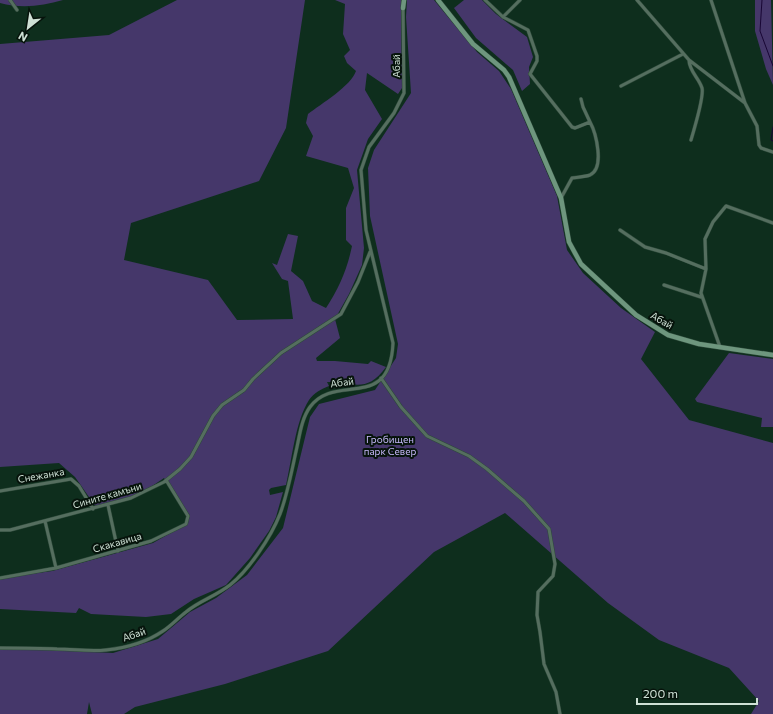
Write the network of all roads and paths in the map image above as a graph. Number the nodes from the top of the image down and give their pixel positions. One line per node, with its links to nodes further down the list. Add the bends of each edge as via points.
1 (10, 0): 9 (street)
2 (404, 0): 8 (street, Абай)
3 (438, 0): 19 (street, Абай, via 470,40 509,77)
4 (485, 0): 10 (street)
5 (520, 0): 10 (street)
6 (638, 0): 11 (street)
7 (711, 0): 15 (street)
8 (404, 8): 22 (street, Абай, via 404,93 394,113 369,147 361,170 363,208)
9 (17, 10)
10 (502, 17): 16 (street, via 524,28 531,35 537,61 530,74 556,109 575,128)
11 (683, 54): 12 (street); 13 (street)
12 (689, 60): 15 (street); 17 (street, via 689,66 702,94)
13 (621, 86)
14 (581, 99): 16 (street)
15 (745, 104): 18 (street, via 757,126 759,145 764,150)
16 (590, 122): 19 (street, via 597,142 598,164 589,176 572,178)
17 (691, 140)
18 (773, 152)
19 (562, 198): 26 (street, Абай, via 569,242 581,264 636,315 658,329 682,340)
20 (773, 223): 23 (street, via 726,206 713,222 705,239)
21 (620, 230): 23 (street, via 645,247)
22 (370, 252): 28 (street, Абай, via 393,343 390,363); 29 (street, Сините камъни, via 341,314 281,353 244,390 222,405 210,421 191,457)
23 (706, 269): 25 (street)
24 (664, 285): 25 (street)
25 (701, 297): 26 (street, via 705,301)
26 (720, 347): 27 (street, Абай)
27 (773, 355)
28 (381, 378): 38 (street, Абай, via 365,388 324,394 312,403 304,418 285,498 274,527 247,567 230,586 185,612 153,637 123,647 90,650); 39 (street, via 401,407 427,436 464,453 487,469 524,501 549,528 555,564 553,576 538,592 536,615 544,664 556,692)
29 (166, 480): 31 (street, Сините камъни, via 137,496); 35 (street, Скакавица, via 188,516 186,524 151,541)
30 (0, 491): 32 (street, Снежанка, via 71,479 79,486)
31 (108, 505): 32 (street, Сините камъни); 35 (street)
32 (94, 509): 33 (street, Сините камъни)
33 (45, 520): 34 (street, Сините камъни, via 10,530); 36 (street)
34 (0, 530)
35 (118, 551): 36 (street, Скакавица)
36 (56, 568): 37 (street, Скакавица)
37 (0, 578)
38 (0, 648)
39 (560, 714)

